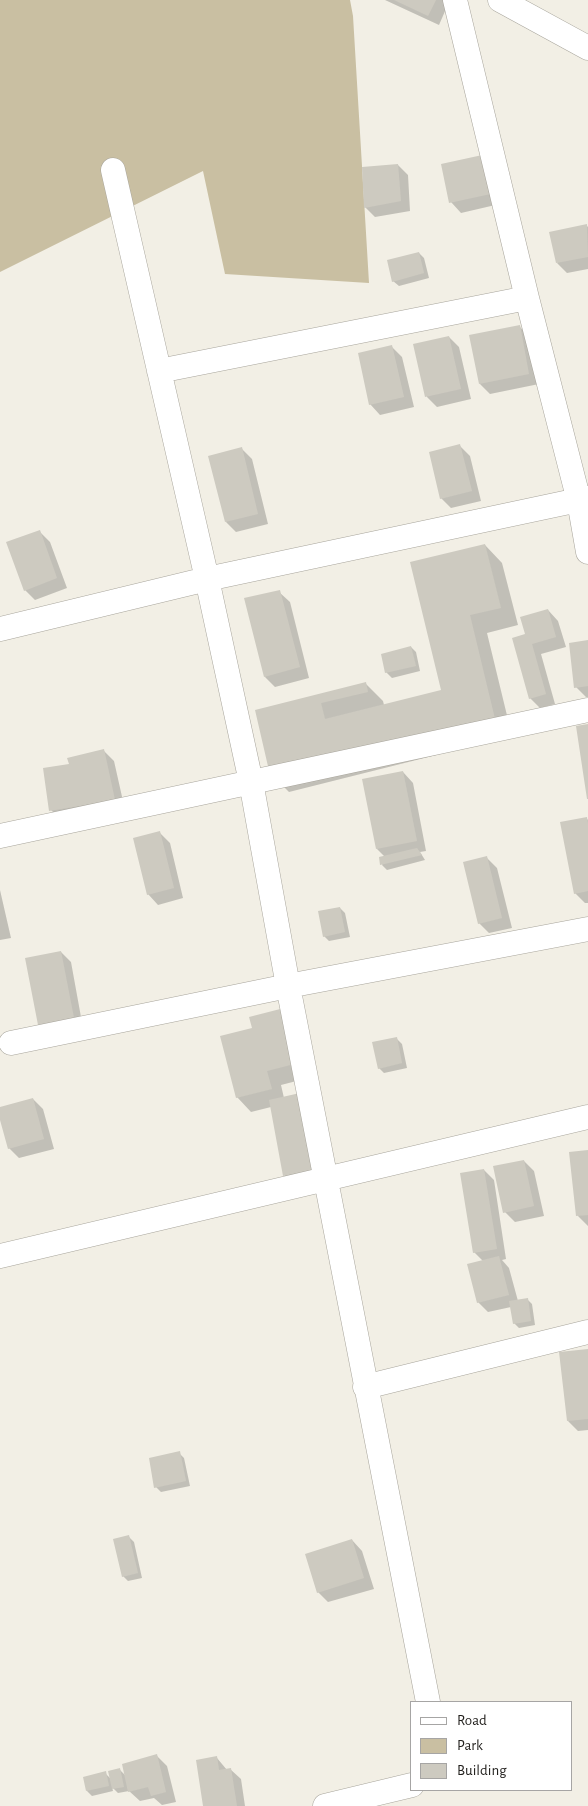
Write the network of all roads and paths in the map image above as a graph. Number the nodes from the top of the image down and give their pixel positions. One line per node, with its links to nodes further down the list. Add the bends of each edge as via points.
1 (455, 0): 5 (street)
2 (500, 0): 3 (street)
3 (588, 48)
4 (113, 170): 6 (street)
5 (527, 298): 6 (street); 7 (street)
6 (158, 371): 9 (street)
7 (584, 500): 8 (street); 9 (street)
8 (588, 552)
9 (207, 580): 10 (street); 12 (street)
10 (0, 628)
11 (588, 710): 12 (street)
12 (251, 782): 13 (street); 15 (street)
13 (0, 836)
14 (588, 929): 15 (street)
15 (288, 986): 16 (street); 18 (street)
16 (11, 1043)
17 (588, 1117): 18 (street)
18 (326, 1178): 19 (street); 21 (street)
19 (0, 1256)
20 (588, 1332): 21 (street)
21 (366, 1386): 22 (street)
22 (428, 1701)
23 (410, 1785): 24 (street)
24 (325, 1806)

